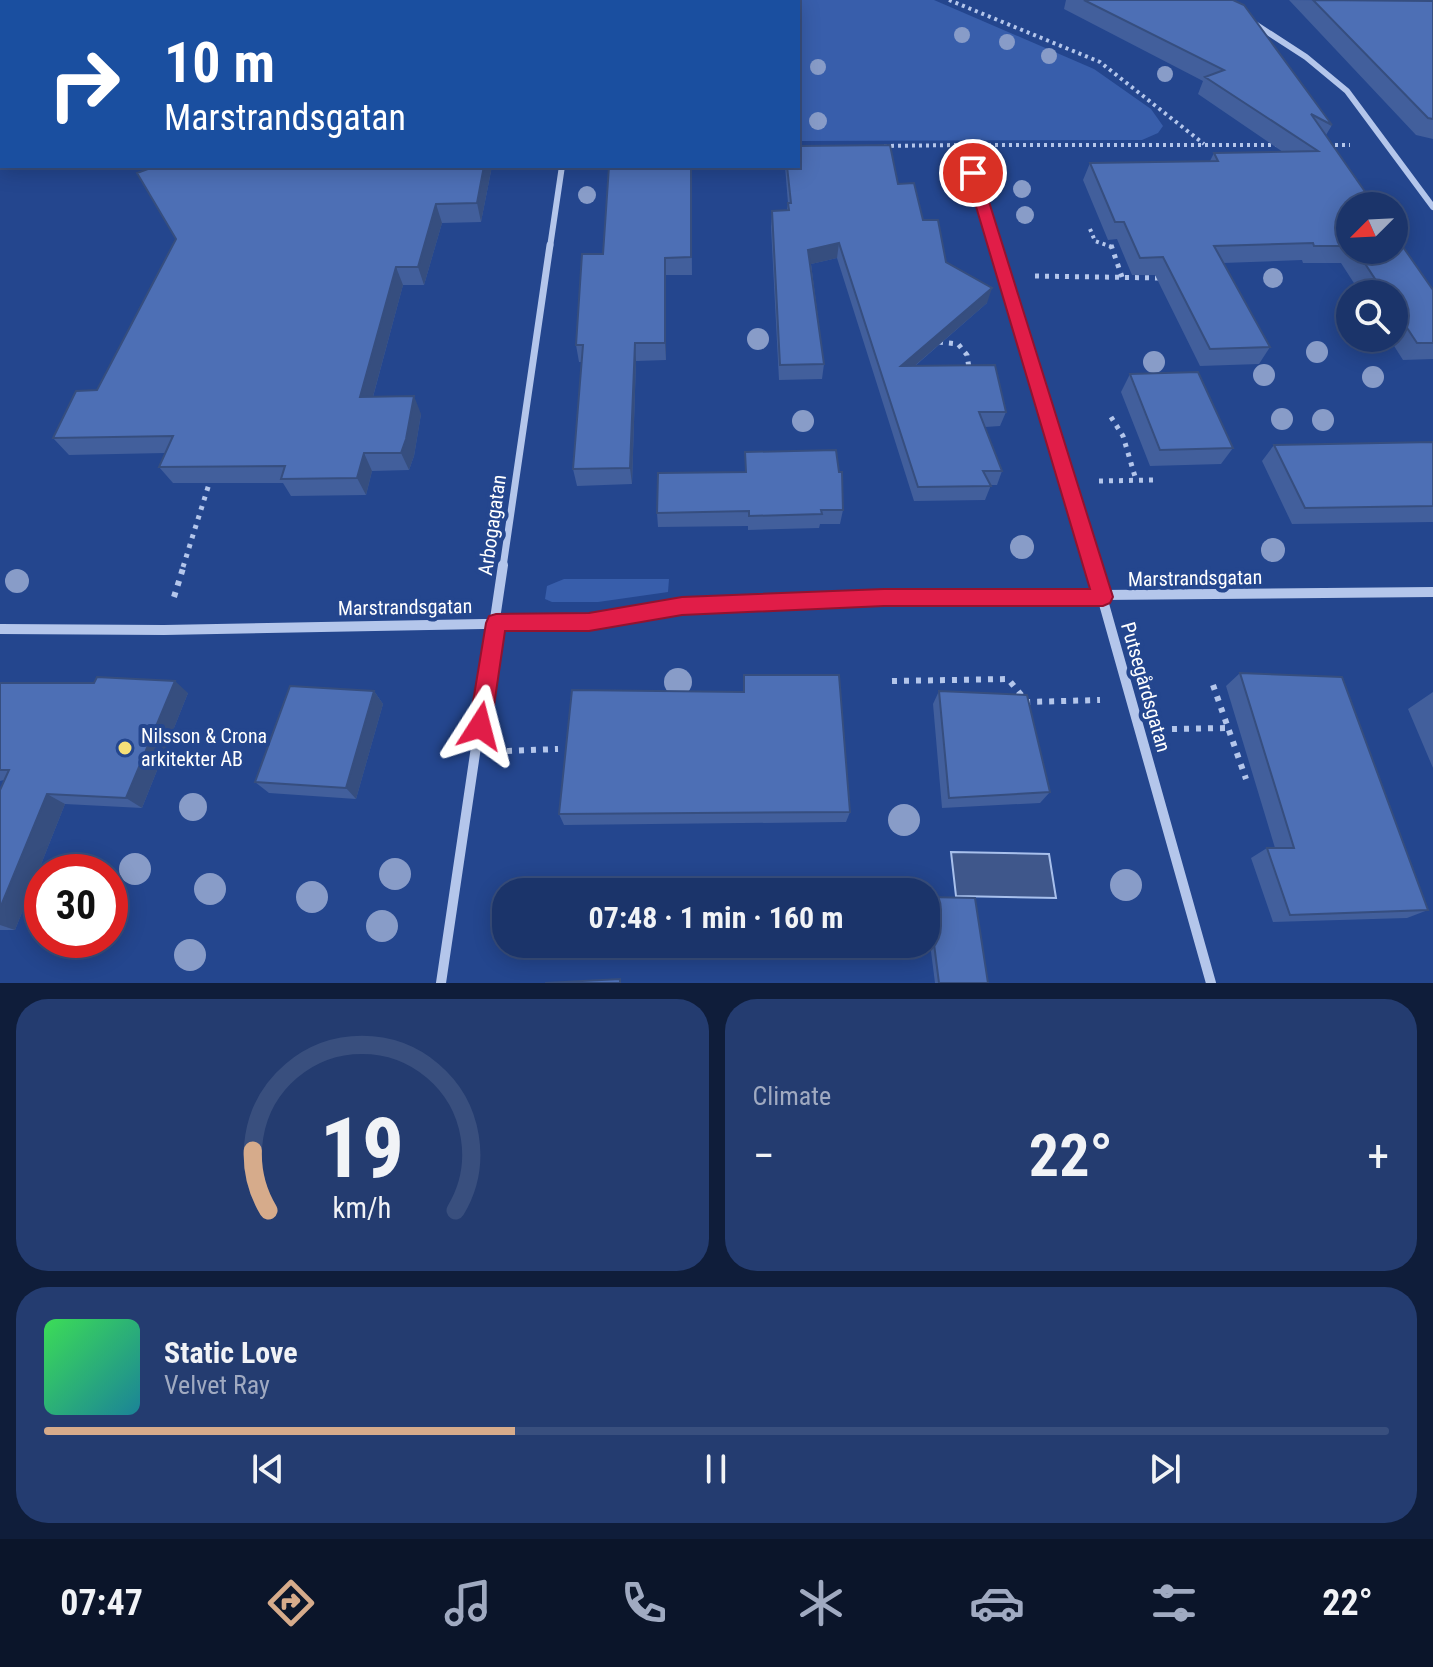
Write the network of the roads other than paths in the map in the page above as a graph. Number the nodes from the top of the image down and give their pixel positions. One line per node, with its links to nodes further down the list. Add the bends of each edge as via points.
1 (1244, 18): 4 (street, via 1306,57 1347,91)
2 (562, 168): 7 (street, Arbogagatan)
3 (973, 173): 6 (street, Putsegårdsgatan)
4 (1433, 207)
5 (1433, 592): 6 (street, Marstrandsgatan)
6 (1103, 597): 7 (street, Marstrandsgatan, via 884,597 682,606 589,622); 10 (street, Putsegårdsgatan)
7 (496, 623): 8 (street, Marstrandsgatan); 9 (street, Arbogagatan)
8 (0, 629)
9 (441, 983)
10 (1211, 983)

